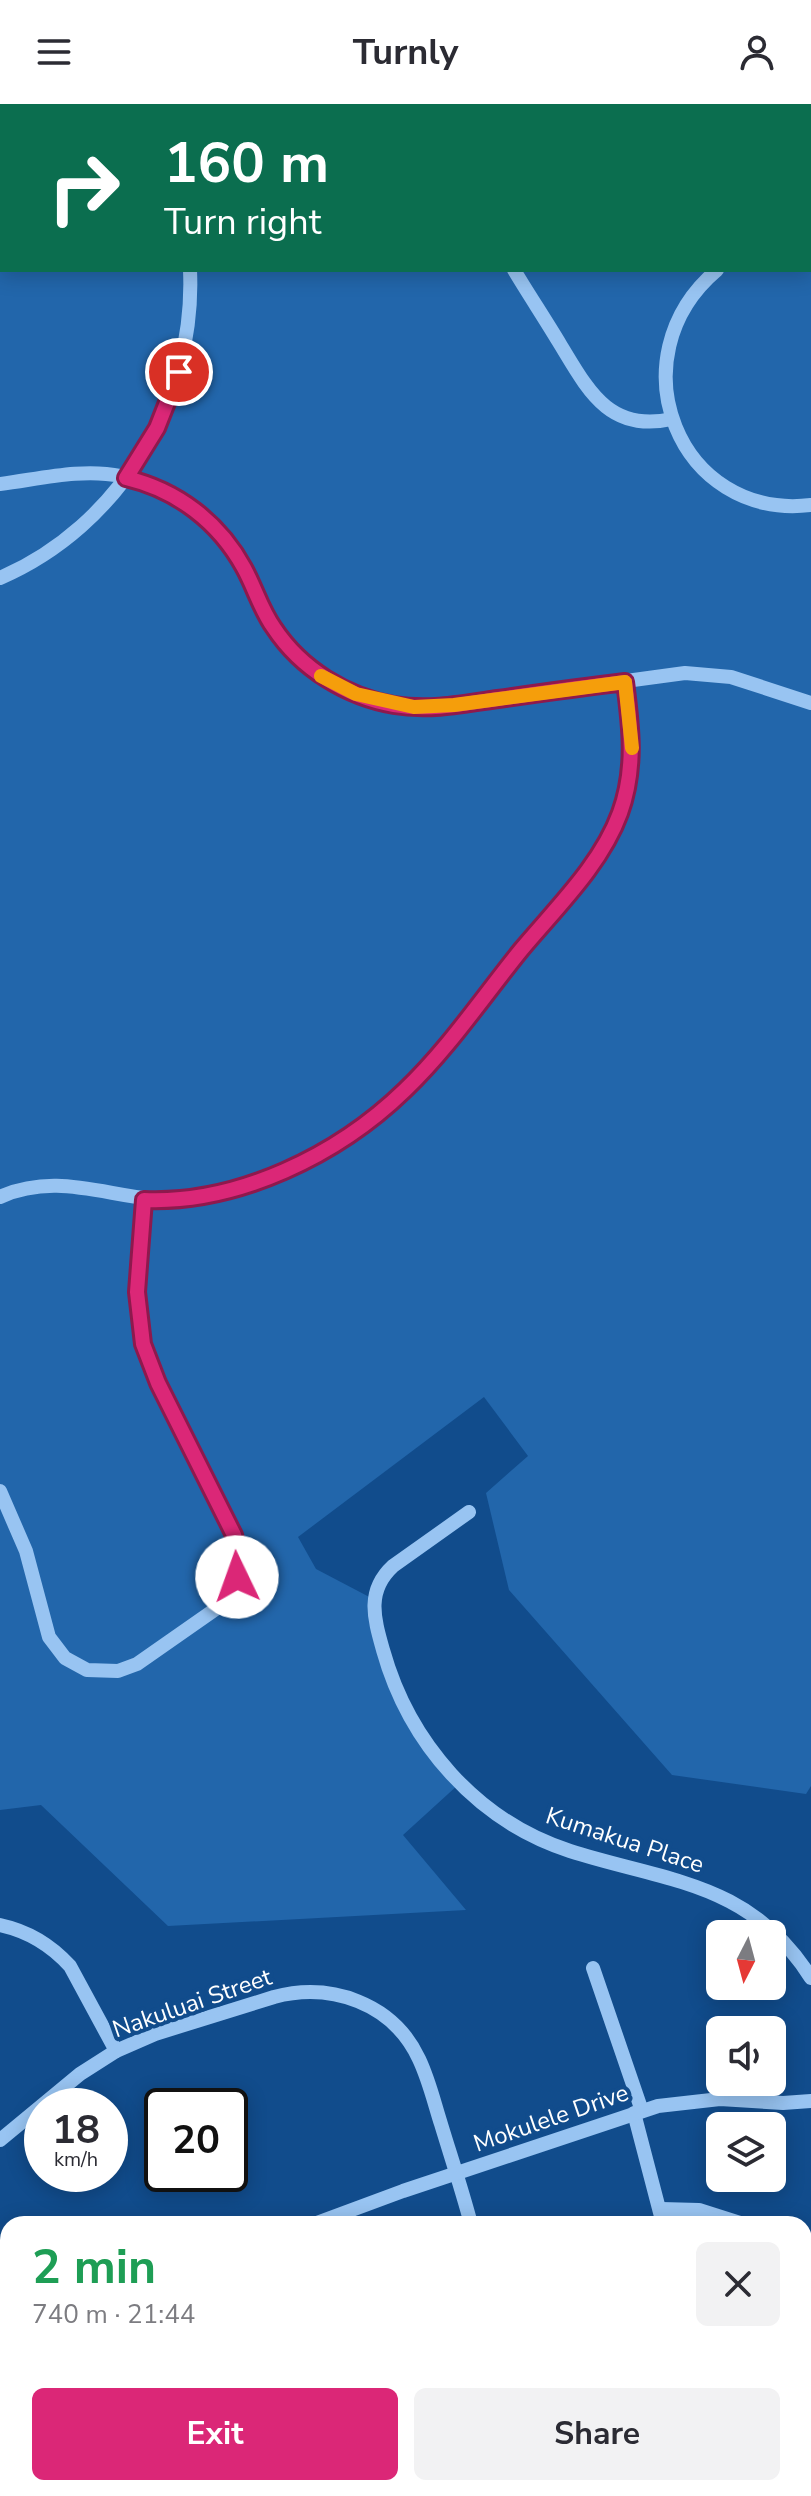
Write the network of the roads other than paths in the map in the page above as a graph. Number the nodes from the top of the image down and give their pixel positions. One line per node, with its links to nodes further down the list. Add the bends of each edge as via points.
1 (190, 272): 5 (street, via 179,372 157,428)
2 (515, 272): 4 (street, via 598,401 637,421)
3 (715, 272): 4 (street, via 681,310 668,345 665,382)
4 (672, 419): 7 (street, via 690,452 732,489 767,503)
5 (126, 478): 6 (street, via 78,473); 8 (street, via 63,542); 9 (street, via 179,499 210,523 235,553 264,614 289,648 320,675 356,694 394,705 434,707)
6 (0, 484)
7 (811, 505)
8 (0, 578)
9 (625, 682): 10 (street, via 708,674 752,682); 12 (street, via 631,763 612,832 416,1079 345,1138 262,1180 197,1198)
10 (811, 703)
11 (0, 1197): 12 (street, via 32,1185 57,1184)
12 (144, 1200): 13 (street, via 137,1292 143,1344 234,1535 239,1566 233,1588 220,1606 137,1664 118,1671 87,1670 65,1658 49,1637 26,1551)
13 (0, 1491)
14 (469, 1512): 17 (street, Kumakua Place, via 393,1566 375,1593 374,1620 388,1668 424,1742 457,1781 521,1830 571,1851 720,1895 775,1934)
15 (0, 1925): 18 (street, via 35,1937 60,1955 79,1978)
16 (593, 1968): 20 (street)
17 (811, 1978)
18 (116, 2051): 21 (street, Nakuluai Street); 22 (street, Nakuluai Street, via 291,1992 350,1998 388,2019 411,2044)
19 (811, 2101): 20 (street, Mokulele Drive, via 698,2100)
20 (638, 2112): 22 (street, Mokulele Drive); 23 (street)
21 (0, 2140)
22 (457, 2173): 24 (street, Mokulele Drive); 25 (street, Nakuluai Street)
23 (661, 2209): 26 (street); 27 (street)
24 (336, 2216)
25 (469, 2216)
26 (662, 2216)
27 (718, 2216)

